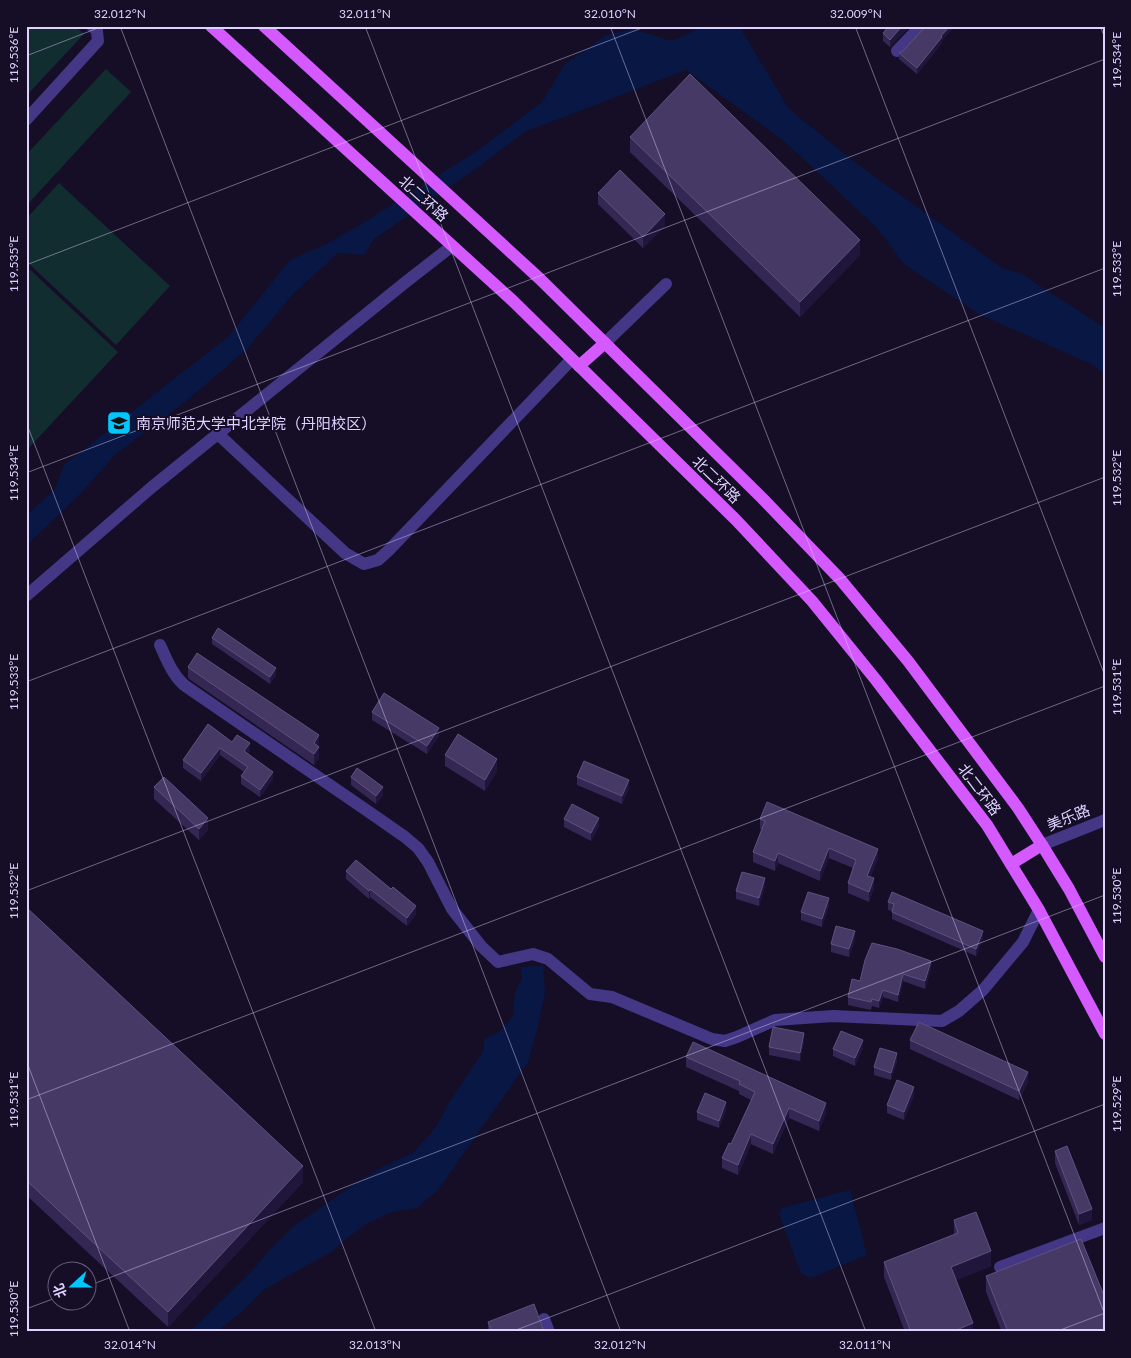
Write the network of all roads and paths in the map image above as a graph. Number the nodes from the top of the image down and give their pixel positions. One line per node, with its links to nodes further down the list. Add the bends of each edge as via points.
1 (92, 26): 6 (street, via 97,31 98,41)
2 (211, 26): 7 (main road, 北二环路)
3 (264, 26): 9 (main road, 北二环路)
4 (921, 26): 5 (street)
5 (897, 51)
6 (26, 120)
7 (452, 246): 10 (main road, 北二环路); 11 (street)
8 (666, 284): 9 (street)
9 (606, 343): 10 (main road); 15 (main road, 北二环路, via 840,579 908,661)
10 (575, 363): 11 (street, via 389,550 378,560 364,564 345,553); 16 (main road, 北二环路, via 736,520 812,601 987,825)
11 (218, 434): 12 (street)
12 (26, 596)
13 (160, 645): 17 (street, via 170,668 184,685 418,848 452,909 498,962 532,954 548,959 590,994 612,997 712,1039 725,1041 775,1020 833,1016 942,1021 983,990 1023,942)
14 (1105, 820): 15 (street, 美乐路)
15 (1042, 845): 16 (main road); 18 (main road, 北二环路)
16 (1011, 864): 17 (main road, 北二环路)
17 (1039, 910): 19 (main road, 北二环路)
18 (1105, 956)
19 (1105, 1034)
20 (1105, 1228): 21 (street)
21 (1000, 1267)
22 (544, 1319): 23 (street)
23 (549, 1332)

